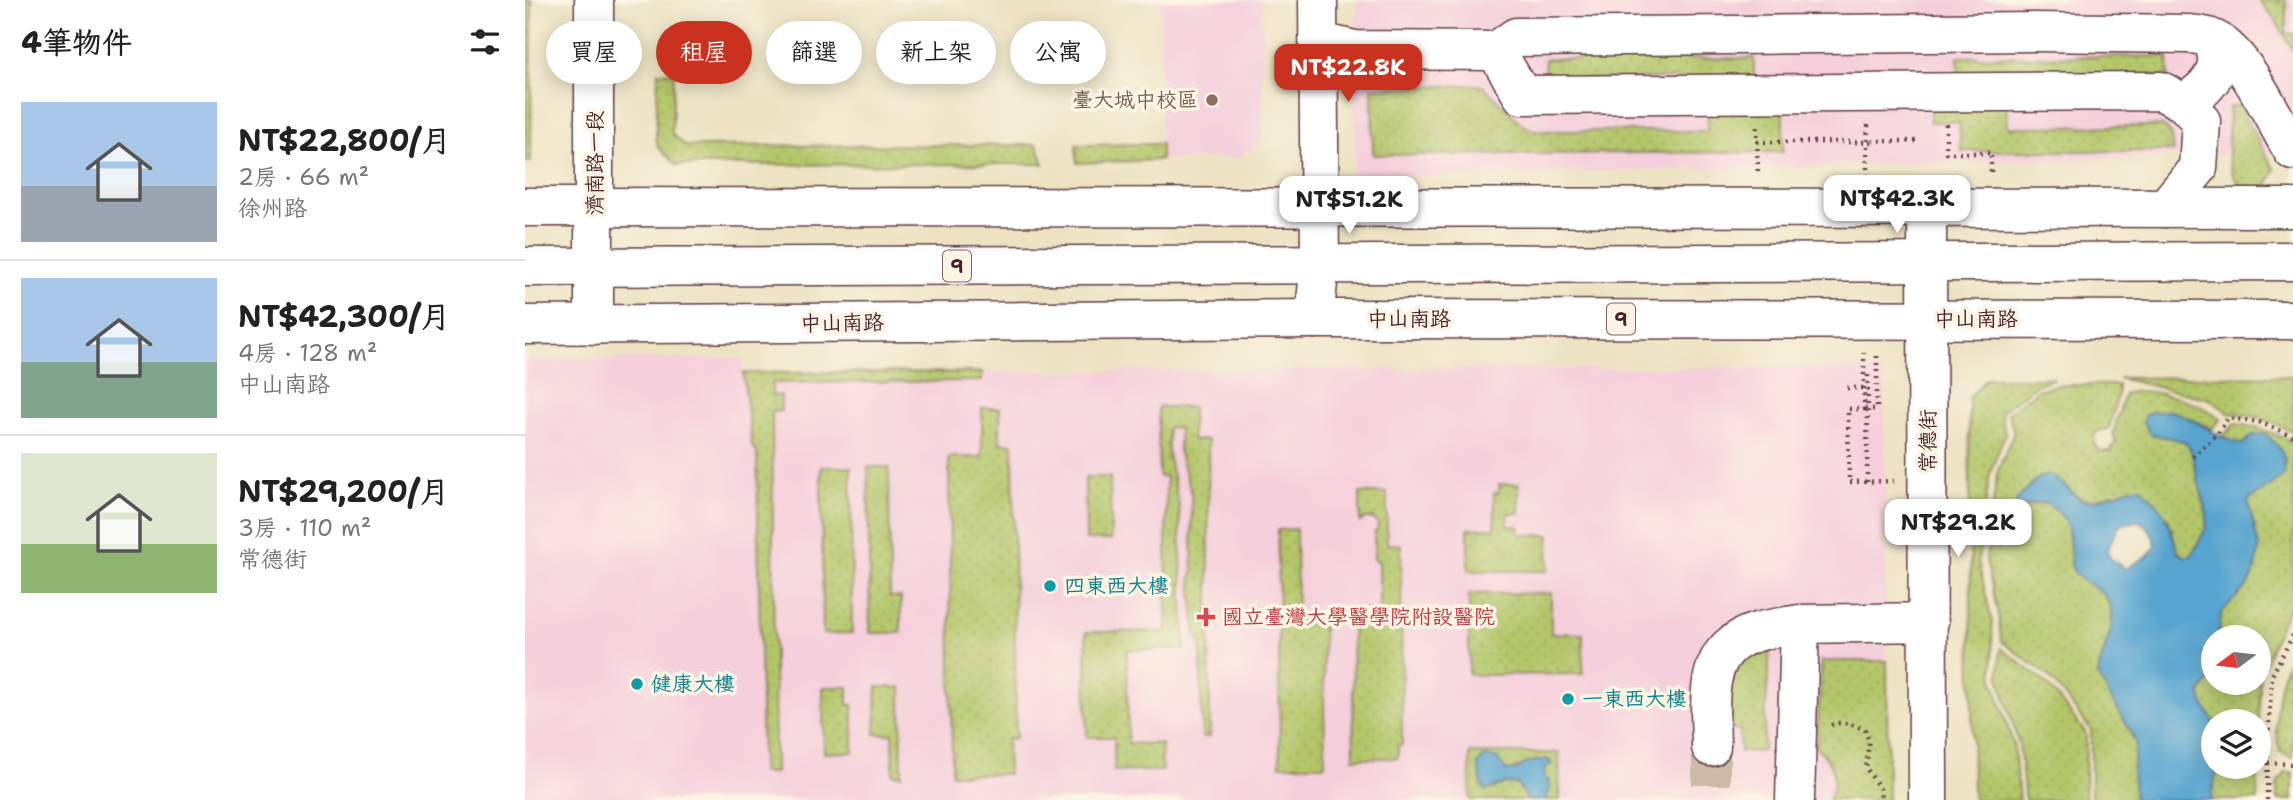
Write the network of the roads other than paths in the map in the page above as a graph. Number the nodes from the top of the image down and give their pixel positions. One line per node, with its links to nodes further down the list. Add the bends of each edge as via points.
1 (594, 0): 9 (main road, 濟南路一段)
2 (1318, 0): 4 (main road)
3 (2211, 38): 5 (main road, via 2035,32 1516,37); 6 (main road, via 2218,59 2213,77 2201,93); 7 (main road, via 2243,65)
4 (1319, 42): 5 (main road, via 1355,50); 10 (main road)
5 (1496, 51): 6 (main road, via 1522,95 2161,91)
6 (2185, 103): 12 (main road, via 2201,121 2198,168)
7 (2293, 151)
8 (525, 207): 9 (main road)
9 (595, 207): 10 (main road); 18 (main road, 濟南路一段)
10 (1318, 208): 11 (main road); 16 (main road)
11 (1927, 208): 12 (main road); 15 (main road, 常德街)
12 (2165, 208): 13 (main road)
13 (2293, 208)
14 (2293, 261): 15 (main road, 9)
15 (1927, 262): 16 (main road, 9); 19 (main road, 常德街)
16 (1320, 265): 18 (main road, 9); 20 (main road)
17 (525, 267): 18 (main road, 9)
18 (594, 267): 23 (main road, 濟南路一段)
19 (1927, 318): 20 (main road, 中山南路 / 9); 21 (main road, 中山南路 / 9); 24 (main road, 常德街)
20 (1314, 319): 23 (main road, 中山南路 / 9)
21 (2293, 320)
22 (525, 325): 23 (main road, 中山南路 / 9)
23 (594, 325)
24 (1929, 622): 25 (main road); 28 (main road, 常德街)
25 (1800, 624): 26 (main road, via 1735,641 1718,659 1710,689); 27 (main road)
26 (1711, 747)
27 (1795, 800)
28 (1928, 800)

